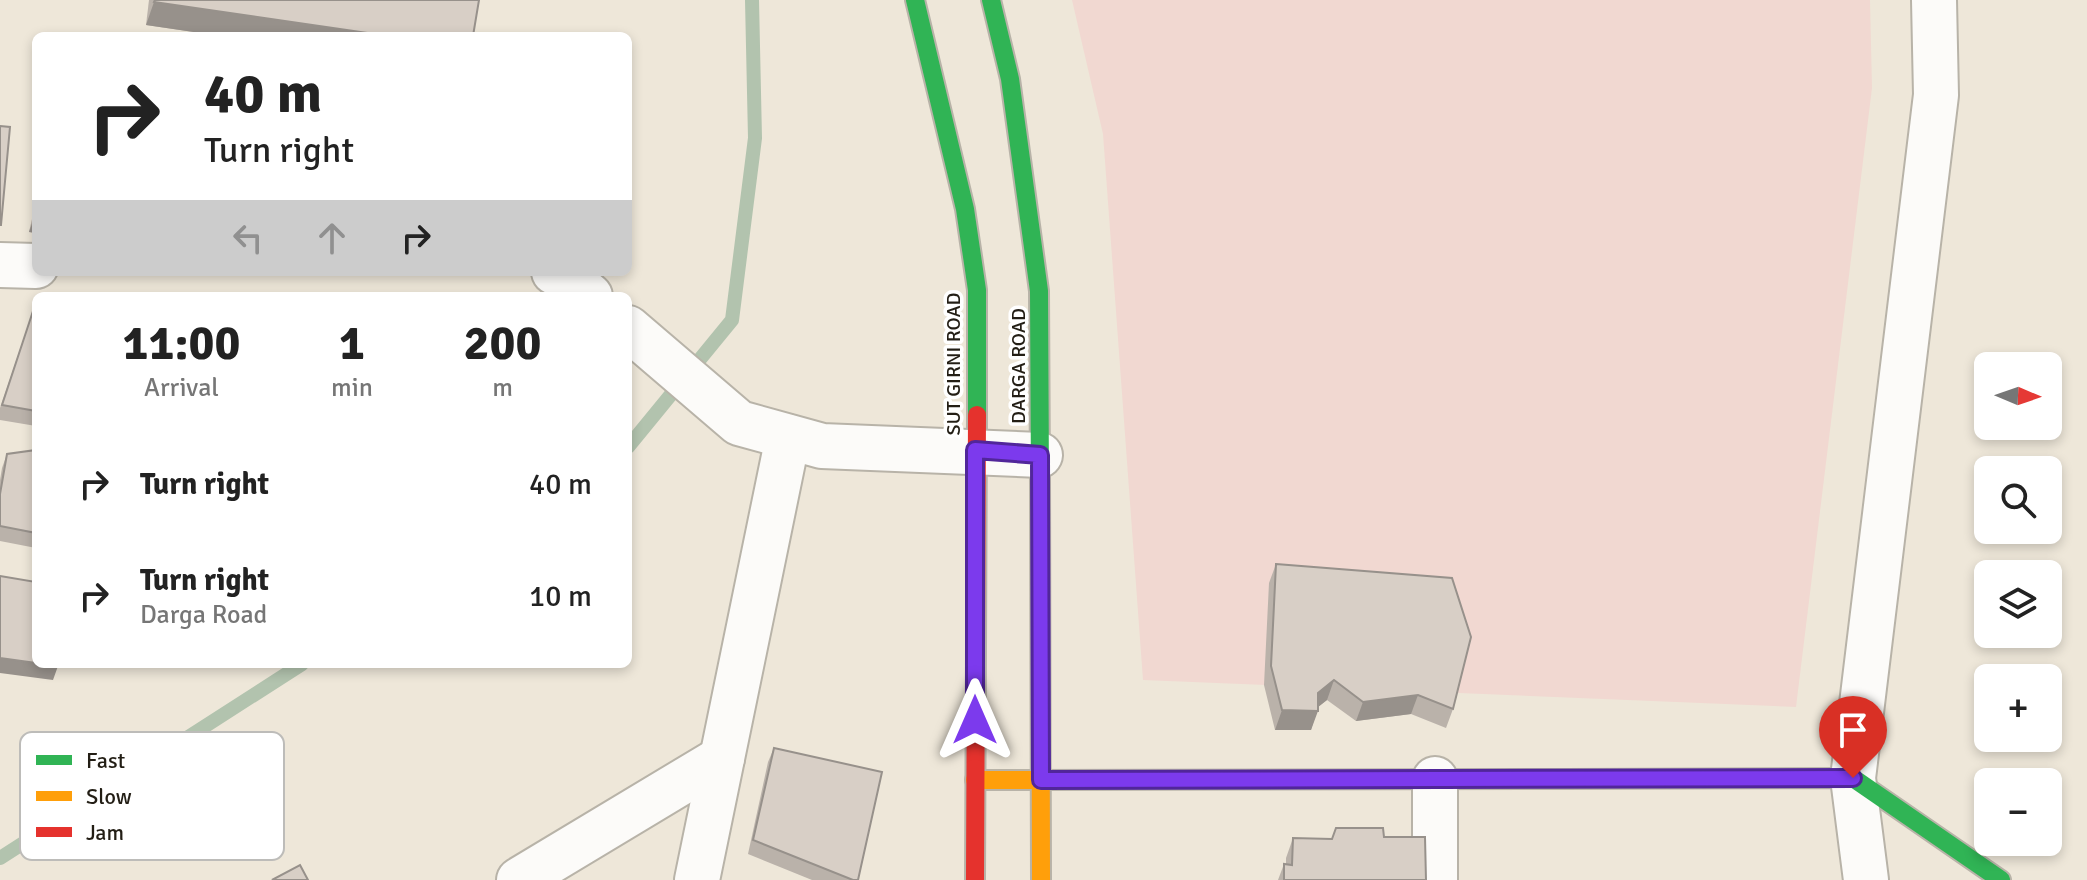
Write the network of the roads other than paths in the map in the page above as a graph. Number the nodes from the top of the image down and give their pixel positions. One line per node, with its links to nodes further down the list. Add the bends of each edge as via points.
1 (915, 0): 8 (main road, SUT GIRNI ROAD, via 965,209 977,290)
2 (991, 0): 9 (main road, DARGA ROAD, via 1010,79 1039,291)
3 (1934, 0): 11 (street, via 1936,95)
4 (0, 265): 5 (street)
5 (32, 266)
6 (632, 331): 7 (street, via 739,423)
7 (788, 437): 8 (street, via 822,446); 10 (street)
8 (975, 450): 9 (street); 13 (main road, SUT GIRNI ROAD)
9 (1040, 455): 14 (main road, DARGA ROAD)
10 (722, 758): 15 (street); 16 (street)
11 (1853, 778): 12 (main road); 20 (street); 21 (main road)
12 (1435, 779): 14 (main road); 19 (street)
13 (975, 780): 14 (main road); 17 (main road, SUT GIRNI ROAD)
14 (1041, 780): 18 (main road, DARGA ROAD)
15 (519, 880)
16 (697, 880)
17 (975, 880)
18 (1041, 880)
19 (1435, 880)
20 (1866, 880)
21 (2001, 880)

